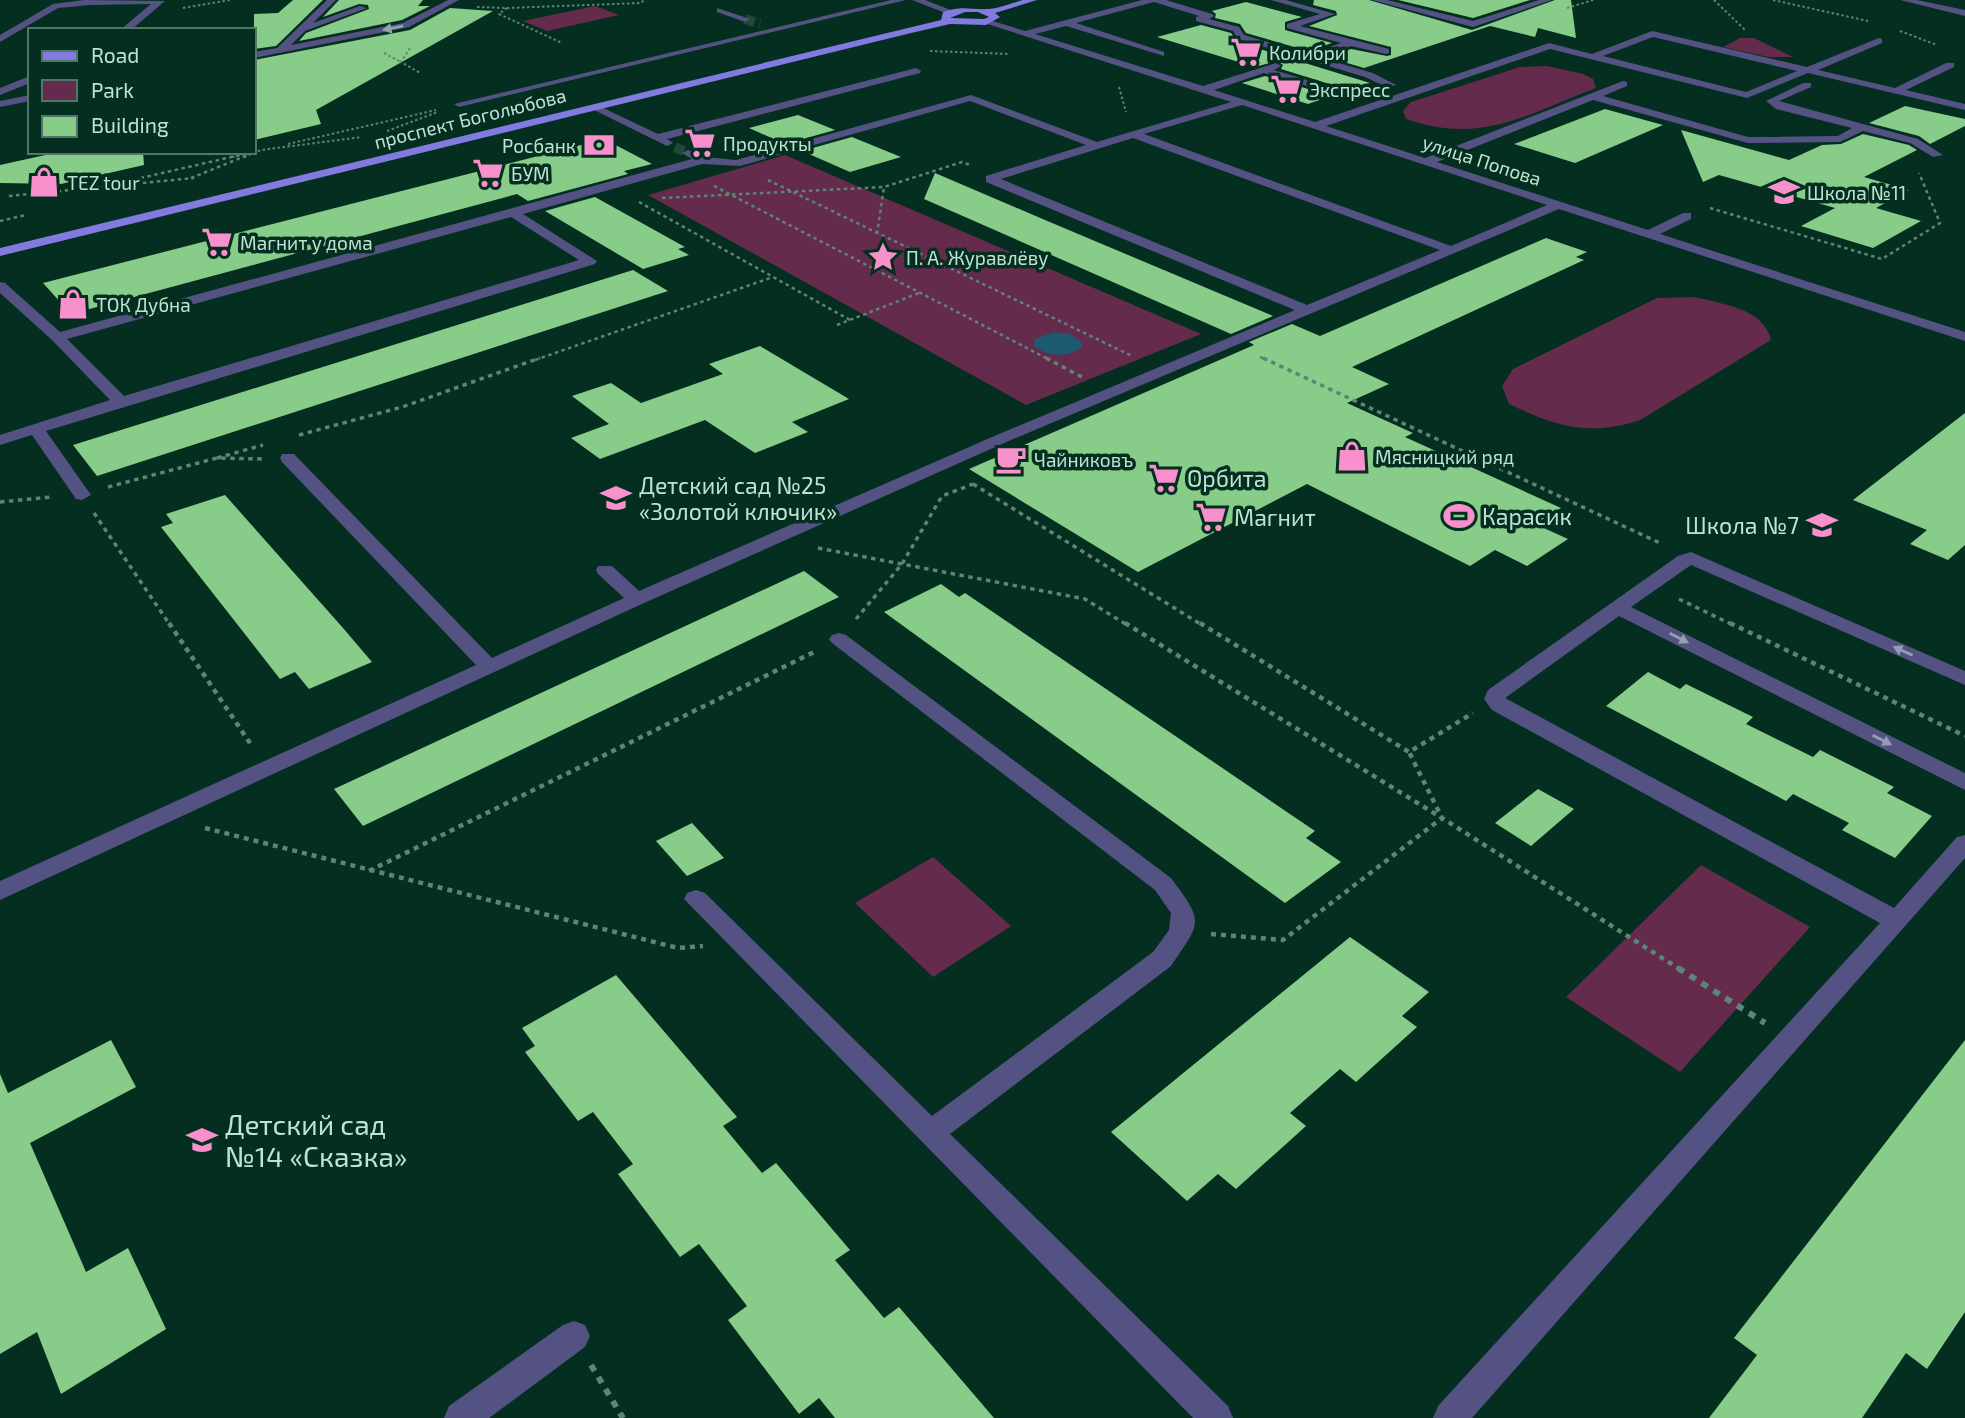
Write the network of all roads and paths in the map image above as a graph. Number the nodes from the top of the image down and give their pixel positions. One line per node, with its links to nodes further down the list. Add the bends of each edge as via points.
1 (161, 0): 23 (street); 34 (street, via 56,6)
2 (230, 0): 23 (path)
3 (332, 0): 32 (street)
4 (372, 0): 19 (street)
5 (455, 0): 18 (street)
6 (644, 0): 20 (path)
7 (902, 0): 21 (street)
8 (916, 0): 25 (street)
9 (1033, 0): 26 (main road)
10 (1154, 0): 28 (street); 45 (street, via 1209,16 1199,19 1236,29 1241,37)
11 (1275, 0): 38 (street, via 1330,14 1290,26)
12 (1376, 0): 17 (street, via 1473,24)
13 (1517, 0): 17 (street)
14 (1548, 0): 17 (street)
15 (1903, 0): 24 (street)
16 (846, 3): 21 (street)
17 (1535, 4)
18 (445, 6): 20 (path); 35 (street, one-way to 35, via 406,25)
19 (363, 8): 32 (street); 35 (street)
20 (508, 8): 37 (path, via 499,15)
21 (863, 9): 31 (street)
22 (720, 10): 27 (street)
23 (148, 13): 30 (street)
24 (1965, 13)
25 (951, 16): 26 (main road, проспект Боголюбова); 65 (main road, проспект Боголюбова)
26 (986, 17): 33 (street, улица Попова)
27 (744, 19)
28 (1067, 23): 33 (street); 43 (street)
29 (760, 24): 31 (street)
30 (128, 28)
31 (775, 30): 64 (street)
32 (298, 32): 39 (street)
33 (1026, 34): 57 (street, улица Попова)
34 (2, 36)
35 (332, 41): 39 (street)
36 (1878, 41): 49 (street)
37 (562, 43)
38 (1351, 43): 41 (street); 45 (street)
39 (279, 51): 44 (street)
40 (921, 51): 42 (path)
41 (1386, 51)
42 (1012, 54)
43 (1161, 54)
44 (256, 55)
45 (1307, 56): 48 (street); 51 (street)
46 (1593, 57): 49 (street, via 1652,34); 49 (street, via 1746,94); 68 (street, via 1549,46)
47 (1950, 65): 58 (street)
48 (1264, 70): 56 (street); 57 (street)
49 (1806, 70): 52 (street)
50 (916, 71): 71 (street)
51 (1369, 75): 56 (street); 56 (street, via 1391,85 1353,97)
52 (1829, 75): 58 (street); 69 (street, via 1771,101)
53 (28, 80): 59 (street)
54 (1117, 80): 67 (path)
55 (1623, 84): 60 (street)
56 (1327, 89)
57 (1203, 90): 62 (street, улица Попова)
58 (1896, 91): 66 (street)
59 (0, 92)
60 (1592, 96): 69 (street, via 1748,140 1840,139); 77 (street)
61 (28, 99): 63 (street)
62 (1242, 102): 68 (street, улица Попова); 70 (street)
63 (0, 104)
64 (459, 104): 73 (path)
65 (595, 107): 71 (street); 95 (main road, проспект Боголюбова)
66 (1965, 107)
67 (1126, 112)
68 (1314, 125): 77 (street, улица Попова)
69 (1861, 128): 75 (street, via 1914,141)
70 (1133, 134): 72 (street); 94 (street)
71 (657, 138): 76 (street)
72 (1096, 145): 78 (street, via 971,98); 99 (street, via 990,179)
73 (256, 151)
74 (244, 154): 84 (path, via 102,187)
75 (1937, 155): 90 (path, via 1916,165 1940,223 1882,259 1706,207)
76 (702, 160): 78 (street); 88 (street)
77 (1425, 162): 87 (street, улица Попова)
78 (736, 164): 82 (path)
79 (971, 165): 81 (path, via 962,162)
80 (713, 185): 83 (path)
81 (884, 187): 82 (path); 92 (path)
82 (793, 193): 83 (path); 92 (path)
83 (733, 195): 85 (path); 98 (path)
84 (9, 196)
85 (663, 198)
86 (649, 199): 96 (path, via 635,200)
87 (1559, 205): 93 (street, улица Попова); 94 (street)
88 (513, 213): 102 (street); 107 (street, via 590,261)
89 (26, 215): 91 (path)
90 (1687, 216): 93 (street)
91 (0, 221)
92 (877, 234): 105 (path)
93 (1648, 234): 103 (street, улица Попова)
94 (1451, 250): 99 (street)
95 (0, 252)
96 (773, 277): 100 (path); 109 (path, via 402,407)
97 (2, 290): 102 (street)
98 (920, 293): 100 (path); 106 (path)
99 (1306, 310): 104 (street)
100 (850, 320): 101 (path)
101 (837, 325)
102 (57, 337): 107 (street)
103 (1965, 337)
104 (1228, 342): 105 (street); 119 (path)
105 (1162, 371): 106 (street)
106 (1111, 392): 114 (street)
107 (121, 402): 108 (street)
108 (36, 429): 110 (street); 116 (street)
109 (296, 436)
110 (0, 440)
111 (270, 443): 112 (path)
112 (217, 458): 113 (path); 116 (path)
113 (288, 458): 126 (street)
114 (943, 465): 115 (path); 118 (street)
115 (973, 484): 120 (path, via 942,496); 130 (path)
116 (82, 495): 117 (path); 131 (path)
117 (0, 502)
118 (773, 540): 120 (path); 123 (street)
119 (1691, 558): 122 (street); 127 (street, one-way to 119)
120 (902, 564): 125 (path); 134 (path, via 1085,599)
121 (604, 570): 123 (street)
122 (1650, 585): 124 (street); 129 (path)
123 (637, 599): 126 (street)
124 (1618, 608): 128 (street); 132 (street, one-way to 132)
125 (839, 639): 136 (path); 140 (street, via 1163,884 1183,912)
126 (490, 667): 131 (street)
127 (1965, 679)
128 (1494, 699): 130 (path); 139 (street)
129 (1965, 736)
130 (1409, 752): 134 (path)
131 (267, 768): 133 (street)
132 (1965, 782)
133 (164, 817): 136 (path); 137 (street)
134 (1442, 818): 140 (path, via 1283,940); 142 (path)
135 (1965, 843): 139 (street)
136 (369, 871): 141 (path, via 678,947)
137 (0, 891)
138 (696, 899): 141 (street)
139 (1897, 921): 142 (street)
140 (1181, 932): 143 (street, via 1162,959)
141 (742, 945): 143 (street)
142 (1791, 1039): 148 (street)
143 (930, 1133): 147 (street)
144 (574, 1336): 145 (street); 146 (path)
145 (461, 1418)
146 (623, 1418)
147 (1216, 1418)
148 (1450, 1418)

